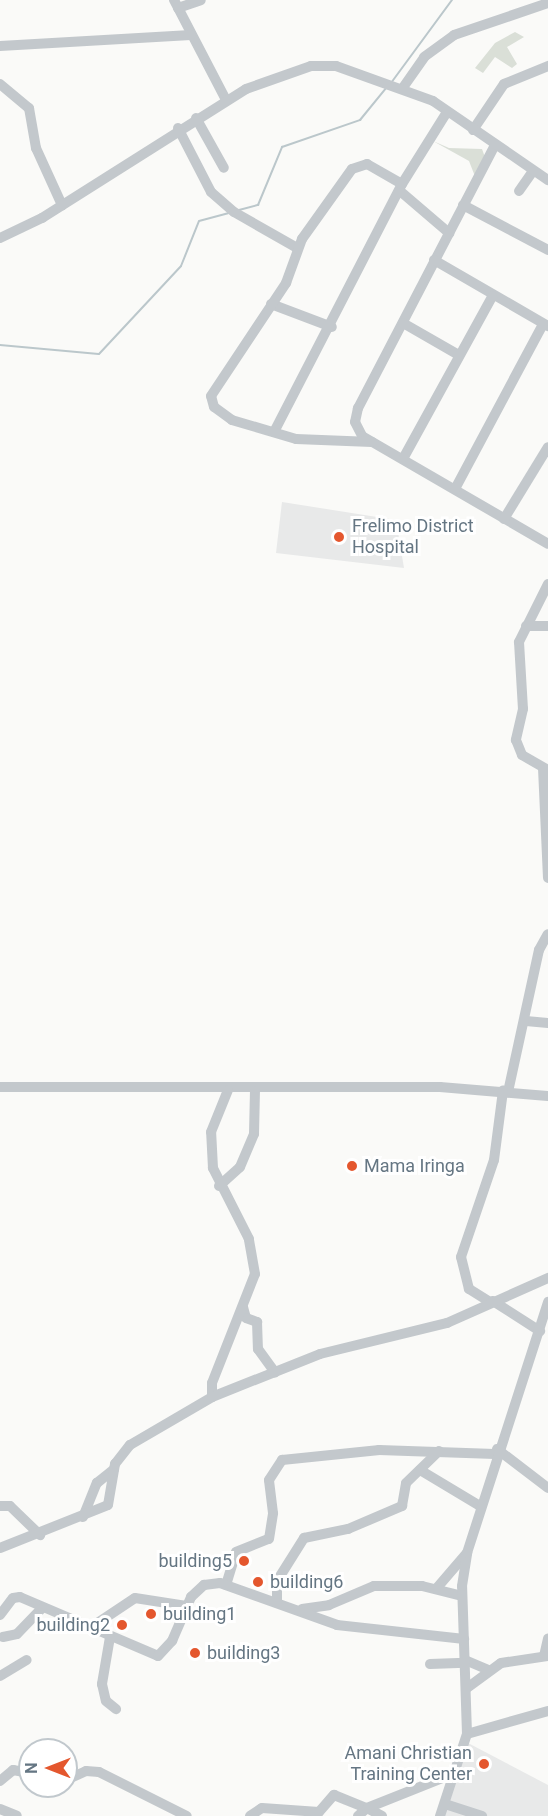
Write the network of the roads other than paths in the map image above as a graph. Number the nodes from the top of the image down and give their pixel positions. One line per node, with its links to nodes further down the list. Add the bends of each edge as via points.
1 (201, 0): 3 (street)
2 (548, 3): 8 (street, via 454,35 424,57)
3 (176, 4): 4 (street)
4 (191, 35): 5 (street); 9 (street)
5 (0, 46)
6 (548, 66): 13 (street, via 504,84)
7 (0, 84): 20 (street, via 29,108 36,148)
8 (402, 89): 9 (street, via 336,66 312,66 279,74); 10 (street)
9 (226, 100): 11 (street)
10 (447, 112): 13 (street); 18 (street)
11 (196, 118): 12 (street); 15 (street)
12 (178, 128): 20 (street); 24 (street, via 211,192 234,212)
13 (473, 130): 14 (street)
14 (495, 146): 16 (street); 21 (street)
15 (224, 168)
16 (533, 171): 17 (street); 19 (street)
17 (548, 180)
18 (401, 188): 22 (street); 24 (street, via 372,166 357,165); 31 (street)
19 (519, 191)
20 (62, 205): 23 (street)
21 (463, 205): 22 (street); 25 (street)
22 (449, 233): 26 (street)
23 (0, 238)
24 (297, 248): 28 (street, via 286,283)
25 (548, 250)
26 (434, 260): 27 (street); 29 (street)
27 (492, 297): 30 (street); 32 (street)
28 (271, 304): 31 (street); 33 (street, via 211,396 214,407 232,420)
29 (404, 324): 32 (street); 34 (street, via 358,408 357,429)
30 (545, 326): 37 (street)
31 (332, 327): 33 (street)
32 (457, 354): 36 (street)
33 (274, 432): 34 (street, via 308,441)
34 (373, 442): 36 (street)
35 (548, 447): 38 (street)
36 (404, 457): 37 (street)
37 (455, 489): 38 (street)
38 (504, 519): 39 (street)
39 (548, 544)
40 (548, 584): 41 (street)
41 (525, 626): 42 (street); 43 (street, via 517,656 523,709 516,745)
42 (548, 626)
43 (546, 769): 44 (street)
44 (548, 878)
45 (548, 934): 46 (street, via 539,950)
46 (526, 1021): 47 (street); 51 (street)
47 (548, 1023)
48 (0, 1087): 49 (street)
49 (228, 1090): 50 (street); 53 (street, via 211,1132)
50 (255, 1091): 51 (street); 53 (street, via 254,1134 240,1167)
51 (505, 1092): 52 (street); 55 (street, via 494,1160 461,1257 469,1289)
52 (548, 1096)
53 (219, 1186): 57 (street, via 249,1239 255,1263)
54 (548, 1278): 55 (street)
55 (491, 1301): 58 (street); 60 (street, via 436,1326 350,1345)
56 (548, 1302): 58 (street)
57 (243, 1307): 60 (street, via 258,1325 258,1349); 61 (street, via 212,1383)
58 (540, 1330): 59 (street)
59 (543, 1343): 63 (street)
60 (275, 1372): 61 (street)
61 (212, 1397): 64 (street, via 130,1445)
62 (438, 1451): 63 (street); 65 (street); 73 (street, via 379,1450 282,1460 269,1480 273,1513 269,1539 236,1552)
63 (496, 1452): 66 (street); 68 (street)
64 (114, 1469): 69 (street, via 97,1483); 69 (street, via 108,1505)
65 (420, 1470): 68 (street); 76 (street, via 405,1483 402,1506 363,1524 304,1538 277,1581)
66 (548, 1488)
67 (0, 1506): 70 (street, via 10,1506)
68 (480, 1506): 72 (street)
69 (82, 1517): 70 (street)
70 (40, 1534): 71 (street)
71 (0, 1548)
72 (467, 1553): 74 (street); 75 (street)
73 (226, 1585): 76 (street); 77 (street, via 204,1585)
74 (436, 1589): 75 (street); 78 (street, via 374,1586 329,1605)
75 (462, 1596): 85 (street)
76 (277, 1603): 78 (street)
77 (186, 1605): 81 (street, via 135,1598); 83 (street, via 168,1649 158,1656)
78 (302, 1609): 85 (street, via 337,1625)
79 (41, 1610): 80 (street, via 15,1597); 81 (street); 82 (street, via 17,1634)
80 (0, 1615)
81 (93, 1626): 83 (street)
82 (3, 1637)
83 (110, 1637): 93 (street, via 102,1684 106,1701)
84 (548, 1638): 86 (street)
85 (464, 1639): 88 (street)
86 (546, 1656): 90 (street)
87 (27, 1660): 91 (street)
88 (465, 1662): 89 (street); 90 (street); 92 (street)
89 (430, 1664)
90 (488, 1670): 92 (street)
91 (0, 1676)
92 (466, 1688): 95 (street)
93 (116, 1710)
94 (548, 1711): 95 (street)
95 (467, 1734): 97 (street)
96 (18, 1771): 99 (street, via 13,1770)
97 (455, 1773): 100 (street); 101 (street)
98 (78, 1774): 104 (street, via 86,1770 99,1772)
99 (0, 1781)
100 (445, 1804): 108 (street); 109 (street)
101 (367, 1808): 105 (street, via 334,1795 319,1812 262,1808); 106 (street); 107 (street)
102 (0, 1809): 103 (street)
103 (16, 1816)
104 (187, 1816)
105 (250, 1816)
106 (358, 1816)
107 (382, 1816)
108 (440, 1816)
109 (482, 1816)

